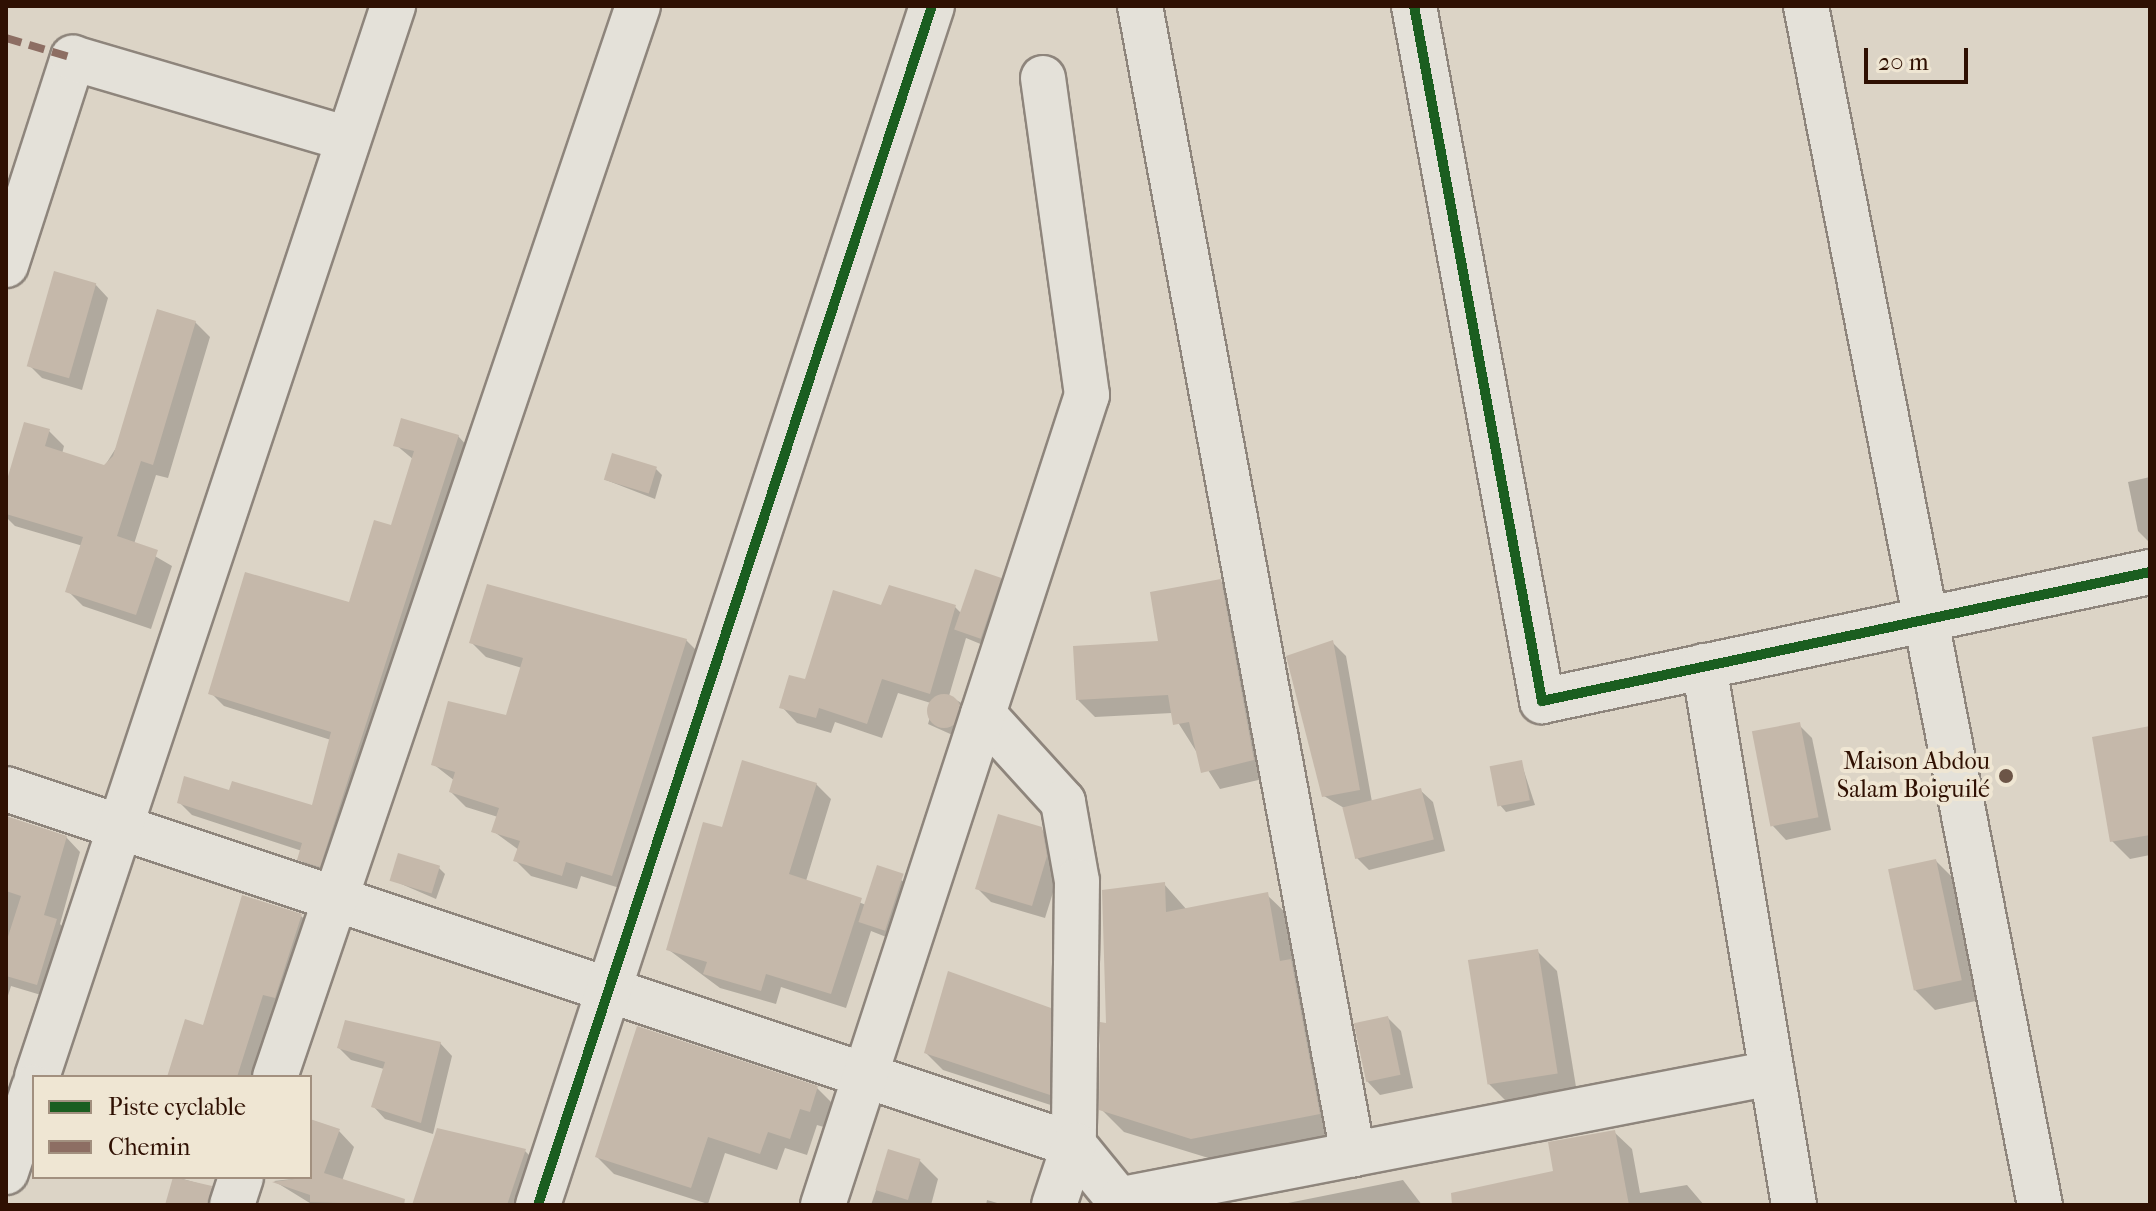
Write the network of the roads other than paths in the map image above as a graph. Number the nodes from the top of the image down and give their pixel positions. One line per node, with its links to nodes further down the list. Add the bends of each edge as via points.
1 (393, 6): 8 (street)
2 (638, 6): 16 (street)
3 (932, 6): 17 (street)
4 (1414, 6): 12 (street, via 1542,701)
5 (1806, 6): 11 (street)
6 (1151, 9): 24 (street)
7 (1043, 78): 13 (street, via 1087,395)
8 (344, 138): 9 (street, via 73,58); 15 (street)
9 (6, 265)
10 (2150, 572): 11 (street)
11 (1926, 619): 12 (street); 33 (street)
12 (1704, 666): 18 (street)
13 (983, 714): 21 (street); 23 (street, via 1063,802 1077,881)
14 (6, 789): 15 (street)
15 (119, 826): 16 (street); 19 (street)
16 (335, 899): 17 (street); 20 (street)
17 (609, 990): 21 (street); 29 (street)
18 (1772, 1073): 24 (street); 32 (street)
19 (38, 1075)
20 (276, 1075)
21 (865, 1076): 23 (street); 30 (street)
22 (32, 1093): 25 (street)
23 (1074, 1145): 27 (street); 31 (street)
24 (1353, 1154): 27 (street)
25 (6, 1172)
26 (240, 1179): 28 (street)
27 (1123, 1202)
28 (232, 1205)
29 (538, 1205)
30 (823, 1205)
31 (1054, 1205)
32 (1794, 1205)
33 (2040, 1205)

